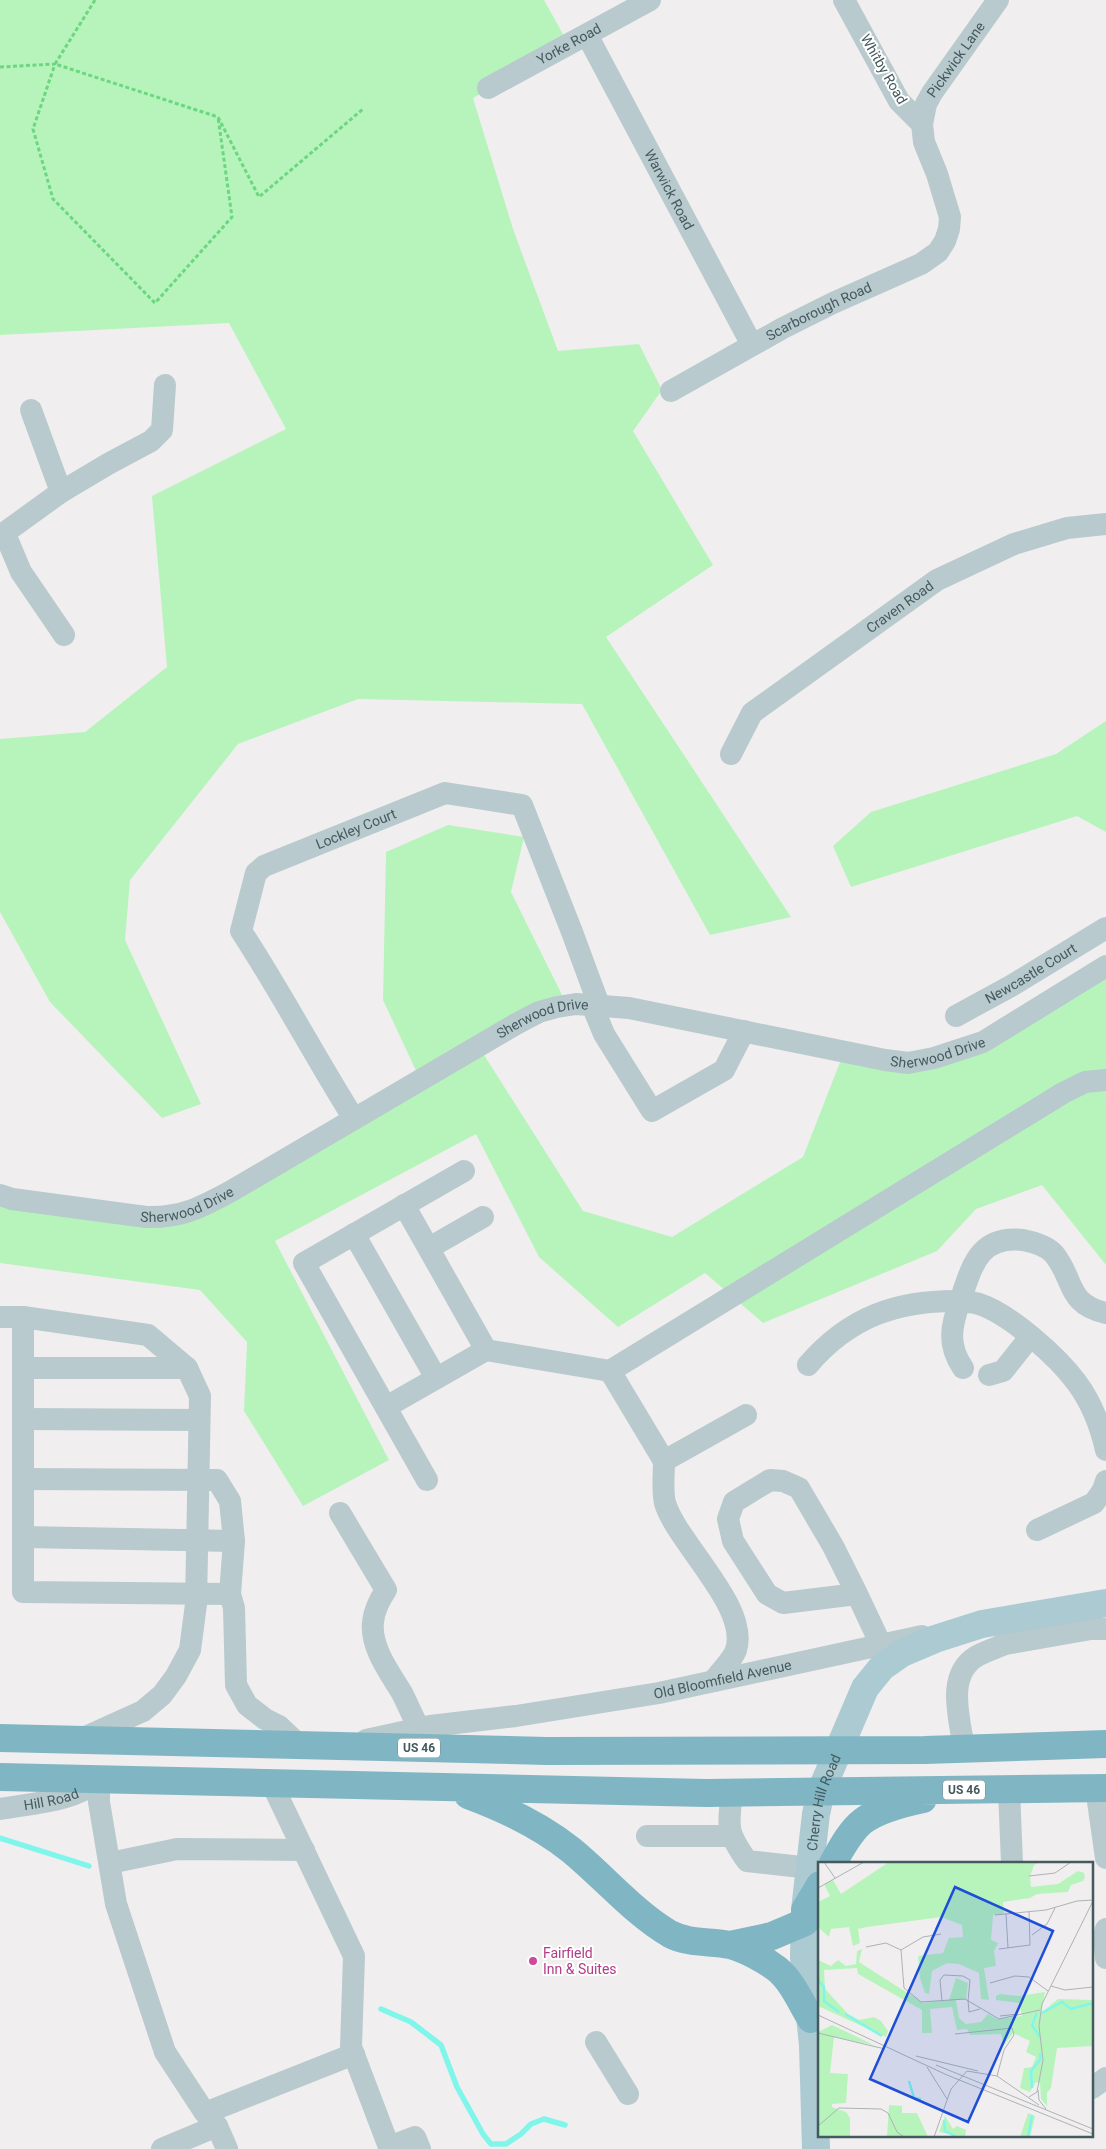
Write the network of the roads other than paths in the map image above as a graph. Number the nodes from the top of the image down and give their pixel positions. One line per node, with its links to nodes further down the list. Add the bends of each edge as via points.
1 (650, 0): 4 (street, Yorke Road)
2 (844, 0): 6 (street, Whitby Road, via 899,101)
3 (998, 0): 6 (street, Pickwick Lane, via 932,92)
4 (587, 35): 5 (street, Yorke Road); 7 (street, Warwick Road)
5 (488, 88)
6 (922, 124): 7 (street, Scarborough Road, via 924,142 946,203 949,221 945,241 938,252 921,264 833,303)
7 (752, 345): 9 (street, Scarborough Road)
8 (165, 385): 11 (street, via 162,430 151,441)
9 (671, 391)
10 (31, 410): 11 (street)
11 (61, 492): 13 (street)
12 (1106, 524): 15 (street, Craven Road, via 1067,528 1014,544 937,580 752,713)
13 (2, 535): 14 (street, via 21,572)
14 (64, 635)
15 (731, 754)
16 (1106, 928): 18 (street, Newcastle Court)
17 (1106, 966): 20 (street, Sherwood Drive)
18 (1011, 986): 20 (street); 21 (street, Newcastle Court)
19 (595, 1005): 22 (street, Sherwood Drive, via 629,1008); 22 (street, via 604,1034 652,1111 724,1070); 24 (street, Sherwood Drive, via 576,1004 539,1012); 24 (street, Lockley Court, via 572,932 522,805 445,793 264,866 256,873 241,931)
20 (1029, 1014): 22 (street, Sherwood Drive, via 983,1042 959,1052 908,1063)
21 (956, 1016)
22 (744, 1031)
23 (1106, 1080): 41 (street, via 1085,1082 1063,1094)
24 (354, 1119): 26 (street, Sherwood Drive, via 196,1210 181,1215 146,1217)
25 (464, 1171): 27 (street)
26 (0, 1195)
27 (404, 1205): 29 (street); 30 (street)
28 (483, 1218): 30 (street)
29 (354, 1234): 43 (street); 44 (street, via 304,1263)
30 (428, 1248): 36 (street)
31 (960, 1301): 32 (street, via 974,1260 988,1246 1011,1239 1033,1242 1052,1252 1081,1302); 35 (street, via 978,1304 996,1313); 37 (street, via 904,1305 872,1316 840,1333); 40 (street, via 952,1338 954,1356)
32 (1106, 1314)
33 (0, 1316): 34 (street)
34 (23, 1318): 38 (street); 39 (street, via 148,1335)
35 (1030, 1337): 42 (street, via 1003,1370); 48 (street, via 1060,1362 1078,1385 1093,1413)
36 (486, 1350): 41 (street); 43 (street)
37 (808, 1366)
38 (23, 1368): 39 (street); 46 (street)
39 (187, 1368): 47 (street, via 200,1396)
40 (963, 1368)
41 (610, 1371): 49 (street)
42 (989, 1375)
43 (436, 1378): 44 (street)
44 (386, 1407): 52 (street)
45 (746, 1415): 49 (street)
46 (23, 1419): 47 (street); 50 (street)
47 (199, 1420): 51 (street)
48 (1106, 1450)
49 (664, 1461): 66 (street, via 665,1503 730,1607 736,1632 736,1651)
50 (23, 1478): 51 (street); 56 (street)
51 (198, 1480): 57 (street); 58 (street, via 217,1480 230,1501)
52 (427, 1480)
53 (1106, 1481): 55 (street, via 1094,1503)
54 (340, 1513): 67 (street, via 386,1590 372,1621 373,1635 385,1665)
55 (1037, 1530)
56 (23, 1537): 57 (street); 59 (street, via 23,1592)
57 (197, 1540): 58 (street); 59 (street)
58 (234, 1541): 60 (street)
59 (196, 1592): 60 (street); 69 (street, via 190,1650 162,1695 144,1711)
60 (230, 1594): 71 (street, via 234,1608 236,1685 247,1705 279,1726)
61 (857, 1594): 61 (street, via 798,1488 783,1481 770,1480 734,1502 728,1519 733,1541 767,1594 783,1603); 65 (street)
62 (1106, 1603): 63 (main road, Old Bloomfield Avenue)
63 (998, 1629): 64 (street); 65 (street, Old Bloomfield Avenue); 73 (street, via 961,1672 956,1688); 74 (main road, Cherry Hill Road, via 914,1647 882,1667 865,1688)
64 (1106, 1629)
65 (881, 1645): 66 (street, Old Bloomfield Avenue)
66 (713, 1681): 67 (street, Old Bloomfield Avenue, via 659,1693)
67 (419, 1728): 72 (street, Old Bloomfield Avenue)
68 (0, 1738): 69 (highway, US 46)
69 (78, 1740): 71 (highway, US 46)
70 (1106, 1744): 73 (highway, US 46)
71 (299, 1745): 72 (highway, US 46)
72 (338, 1746): 74 (highway, US 46, via 547,1751)
73 (964, 1749): 74 (highway, US 46)
74 (837, 1750): 82 (main road, Cherry Hill Road)
75 (0, 1777): 76 (highway, US 46)
76 (99, 1780): 77 (highway, US 46); 84 (street, Hill Road, via 76,1794); 92 (street, via 99,1802)
77 (272, 1784): 78 (highway, US 46); 88 (street)
78 (448, 1787): 83 (highway, US 46); 97 (highway, via 504,1808 542,1829 671,1934 698,1943)
79 (1101, 1788): 81 (highway, US 46); 87 (street)
80 (965, 1790): 81 (highway, US 46); 82 (highway, US 46); 90 (highway, via 908,1802 863,1821)
81 (1009, 1790): 91 (street)
82 (821, 1791): 83 (highway, US 46); 89 (main road, Cherry Hill Road)
83 (732, 1792): 86 (street)
84 (0, 1808)
85 (647, 1836): 86 (street)
86 (731, 1836): 93 (street, via 747,1860)
87 (1105, 1845)
88 (304, 1850): 92 (street, via 176,1849); 101 (street, via 354,1956 351,2048)
89 (821, 1862)
90 (829, 1862)
91 (1012, 1862)
92 (110, 1863): 106 (street, via 116,1904 165,2052)
93 (818, 1872)
94 (818, 1880): 95 (highway)
95 (805, 1916): 97 (highway, via 772,1936); 99 (main road, via 804,1957)
96 (1106, 1929): 98 (street)
97 (730, 1945): 99 (highway, via 755,1955 786,1978)
98 (1106, 1958)
99 (811, 2019): 103 (main road)
100 (596, 2042): 105 (street)
101 (354, 2054): 106 (street); 107 (street)
102 (1106, 2078): 104 (street)
103 (817, 2080): 111 (main road)
104 (1094, 2087)
105 (628, 2094)
106 (211, 2120): 108 (street); 109 (street)
107 (387, 2148): 110 (street, via 415,2136)
108 (162, 2149)
109 (227, 2149)
110 (420, 2149)
111 (816, 2149)

